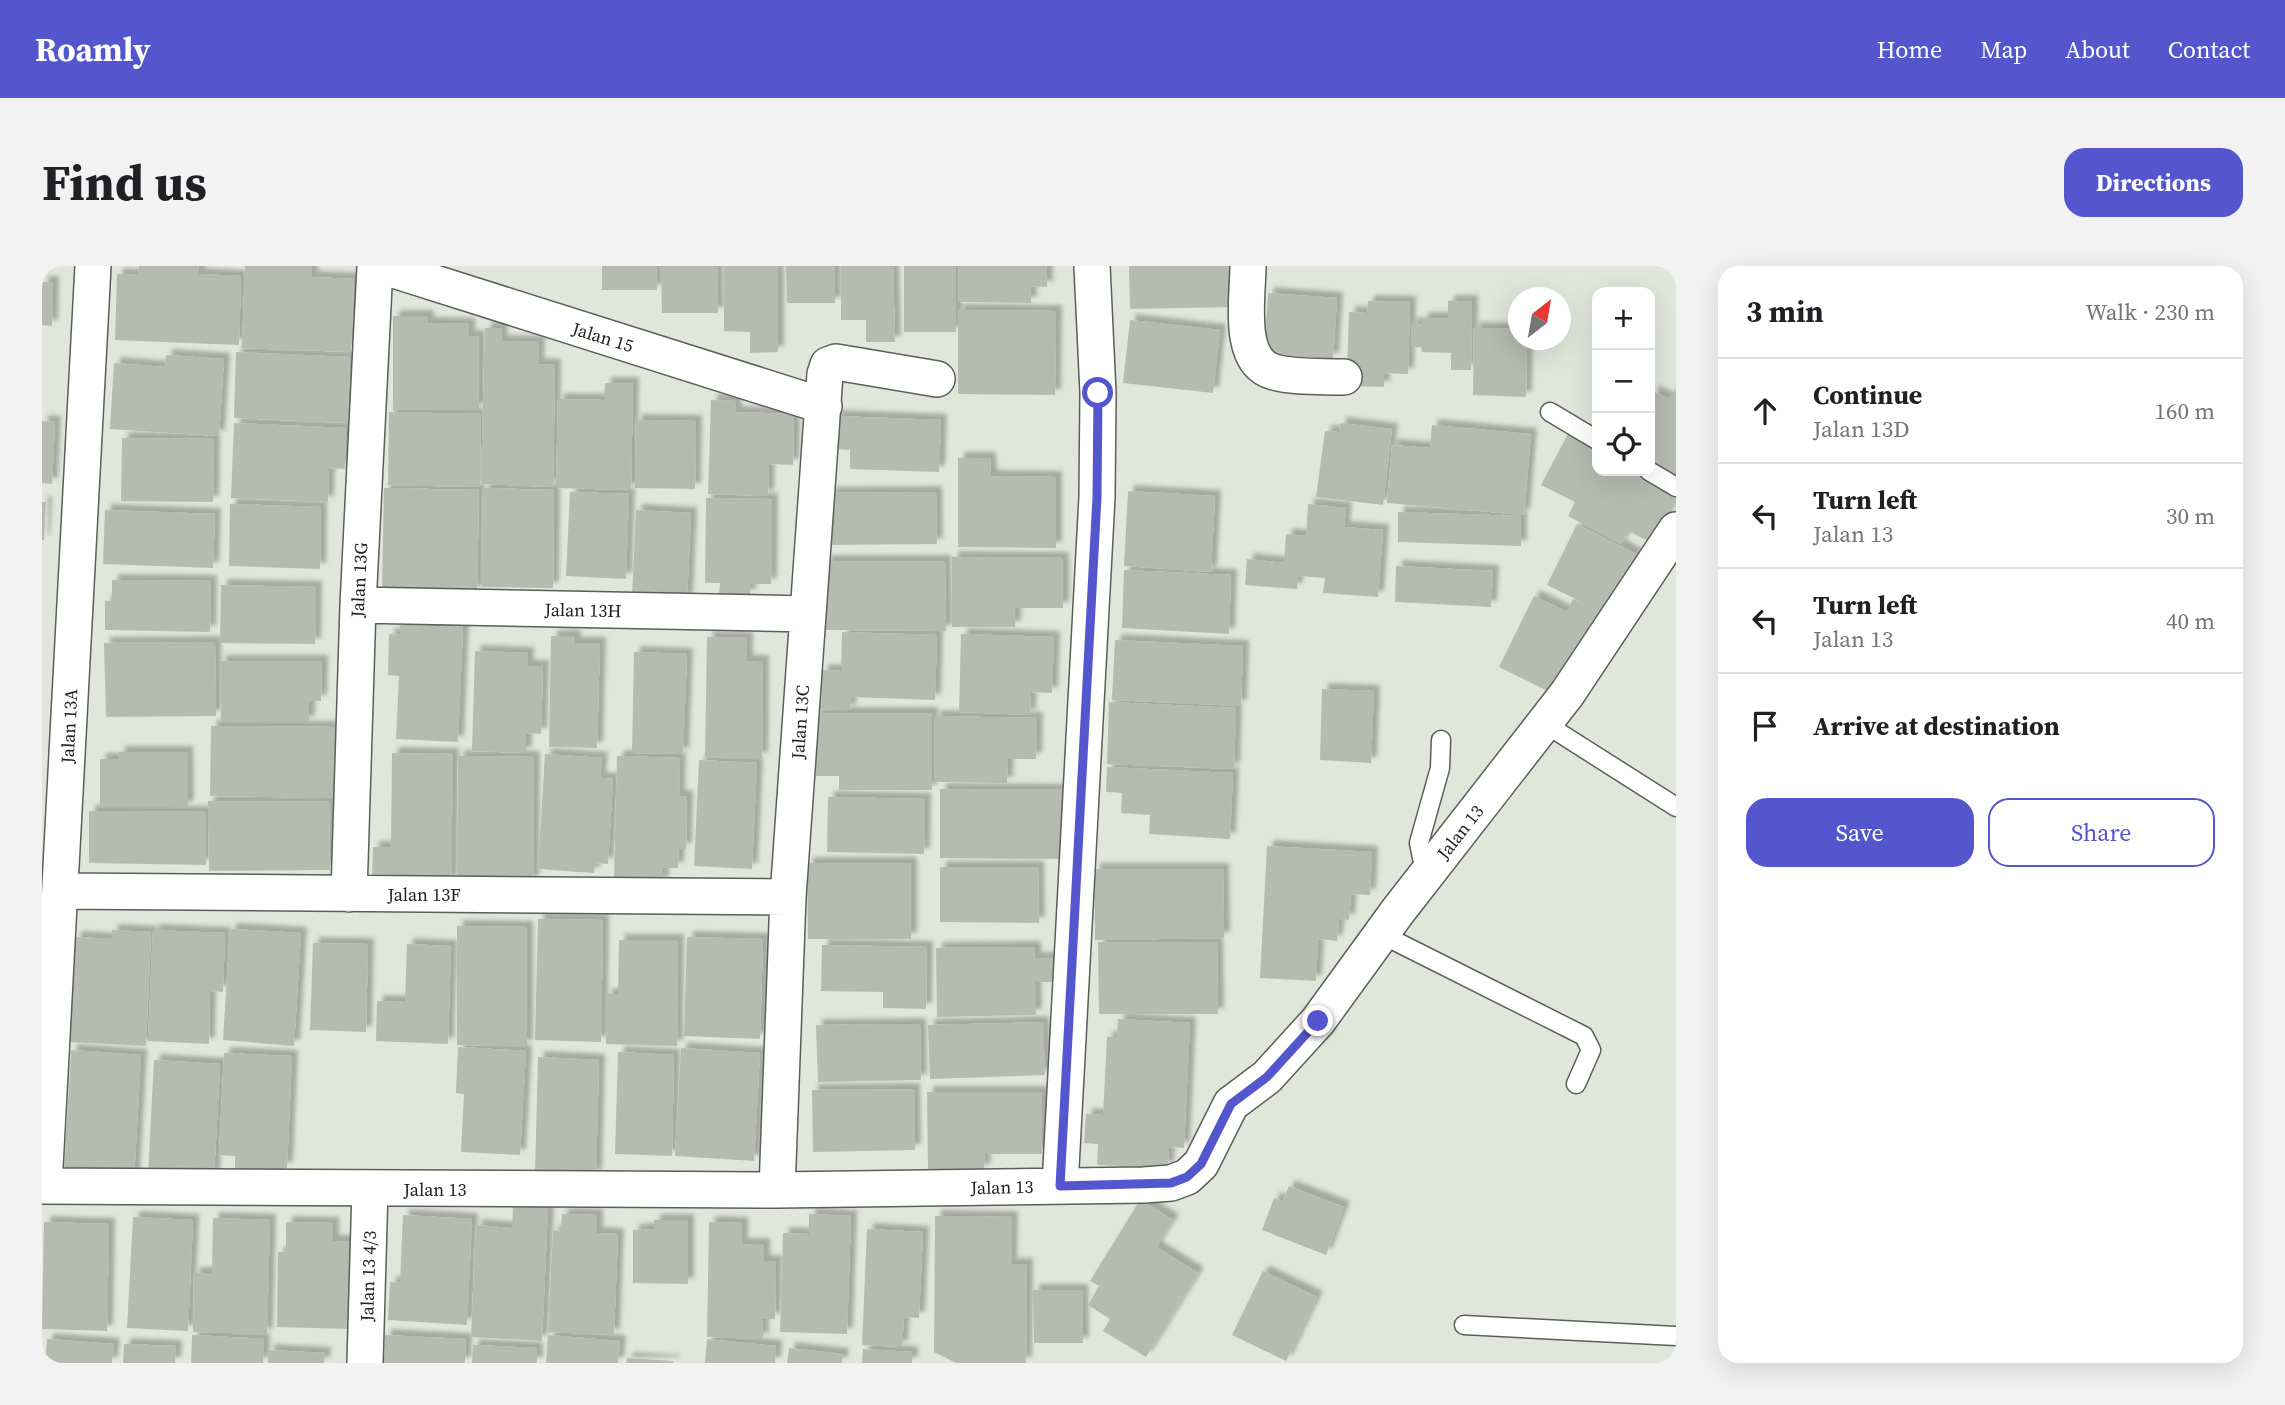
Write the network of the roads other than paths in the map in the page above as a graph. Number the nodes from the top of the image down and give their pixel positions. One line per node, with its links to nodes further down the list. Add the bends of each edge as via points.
1 (93, 266): 20 (street, Jalan 13A)
2 (375, 266): 14 (street, Jalan 13G)
3 (381, 266): 8 (street, Jalan 15)
4 (1092, 266): 26 (street, via 1097,497)
5 (1248, 266): 6 (street, via 1248,350 1259,364 1274,372)
6 (1344, 377)
7 (936, 379): 8 (street, Jalan 13C, via 836,362 824,374)
8 (824, 406): 15 (street, Jalan 13C)
9 (1550, 412): 10 (lane)
10 (1592, 437)
11 (1655, 475): 12 (lane)
12 (1676, 487)
13 (1676, 530): 16 (street, Jalan 13)
14 (358, 605): 15 (street, Jalan 13H); 21 (street, Jalan 13G)
15 (808, 614): 22 (street, Jalan 13C)
16 (1545, 723): 18 (lane); 19 (street, Jalan 13)
17 (1441, 740): 19 (lane, via 1440,768 1419,844 1422,858)
18 (1676, 807)
19 (1434, 864): 23 (street, Jalan 13)
20 (60, 891): 21 (street, Jalan 13F); 25 (street, Jalan 13A)
21 (349, 894): 22 (street, Jalan 13F)
22 (788, 897): 28 (street, Jalan 13C)
23 (1381, 934): 24 (lane, via 1584,1036 1591,1050); 26 (street, Jalan 13, via 1318,1021 1267,1077 1231,1104 1201,1164 1187,1177 1171,1183)
24 (1576, 1084)
25 (43, 1186): 27 (street, Jalan 13)
26 (1060, 1186): 28 (street, Jalan 13)
27 (370, 1188): 28 (street, Jalan 13); 31 (street, Jalan 13 4/3)
28 (777, 1190)
29 (1464, 1325): 30 (lane)
30 (1676, 1336)
31 (365, 1363)

